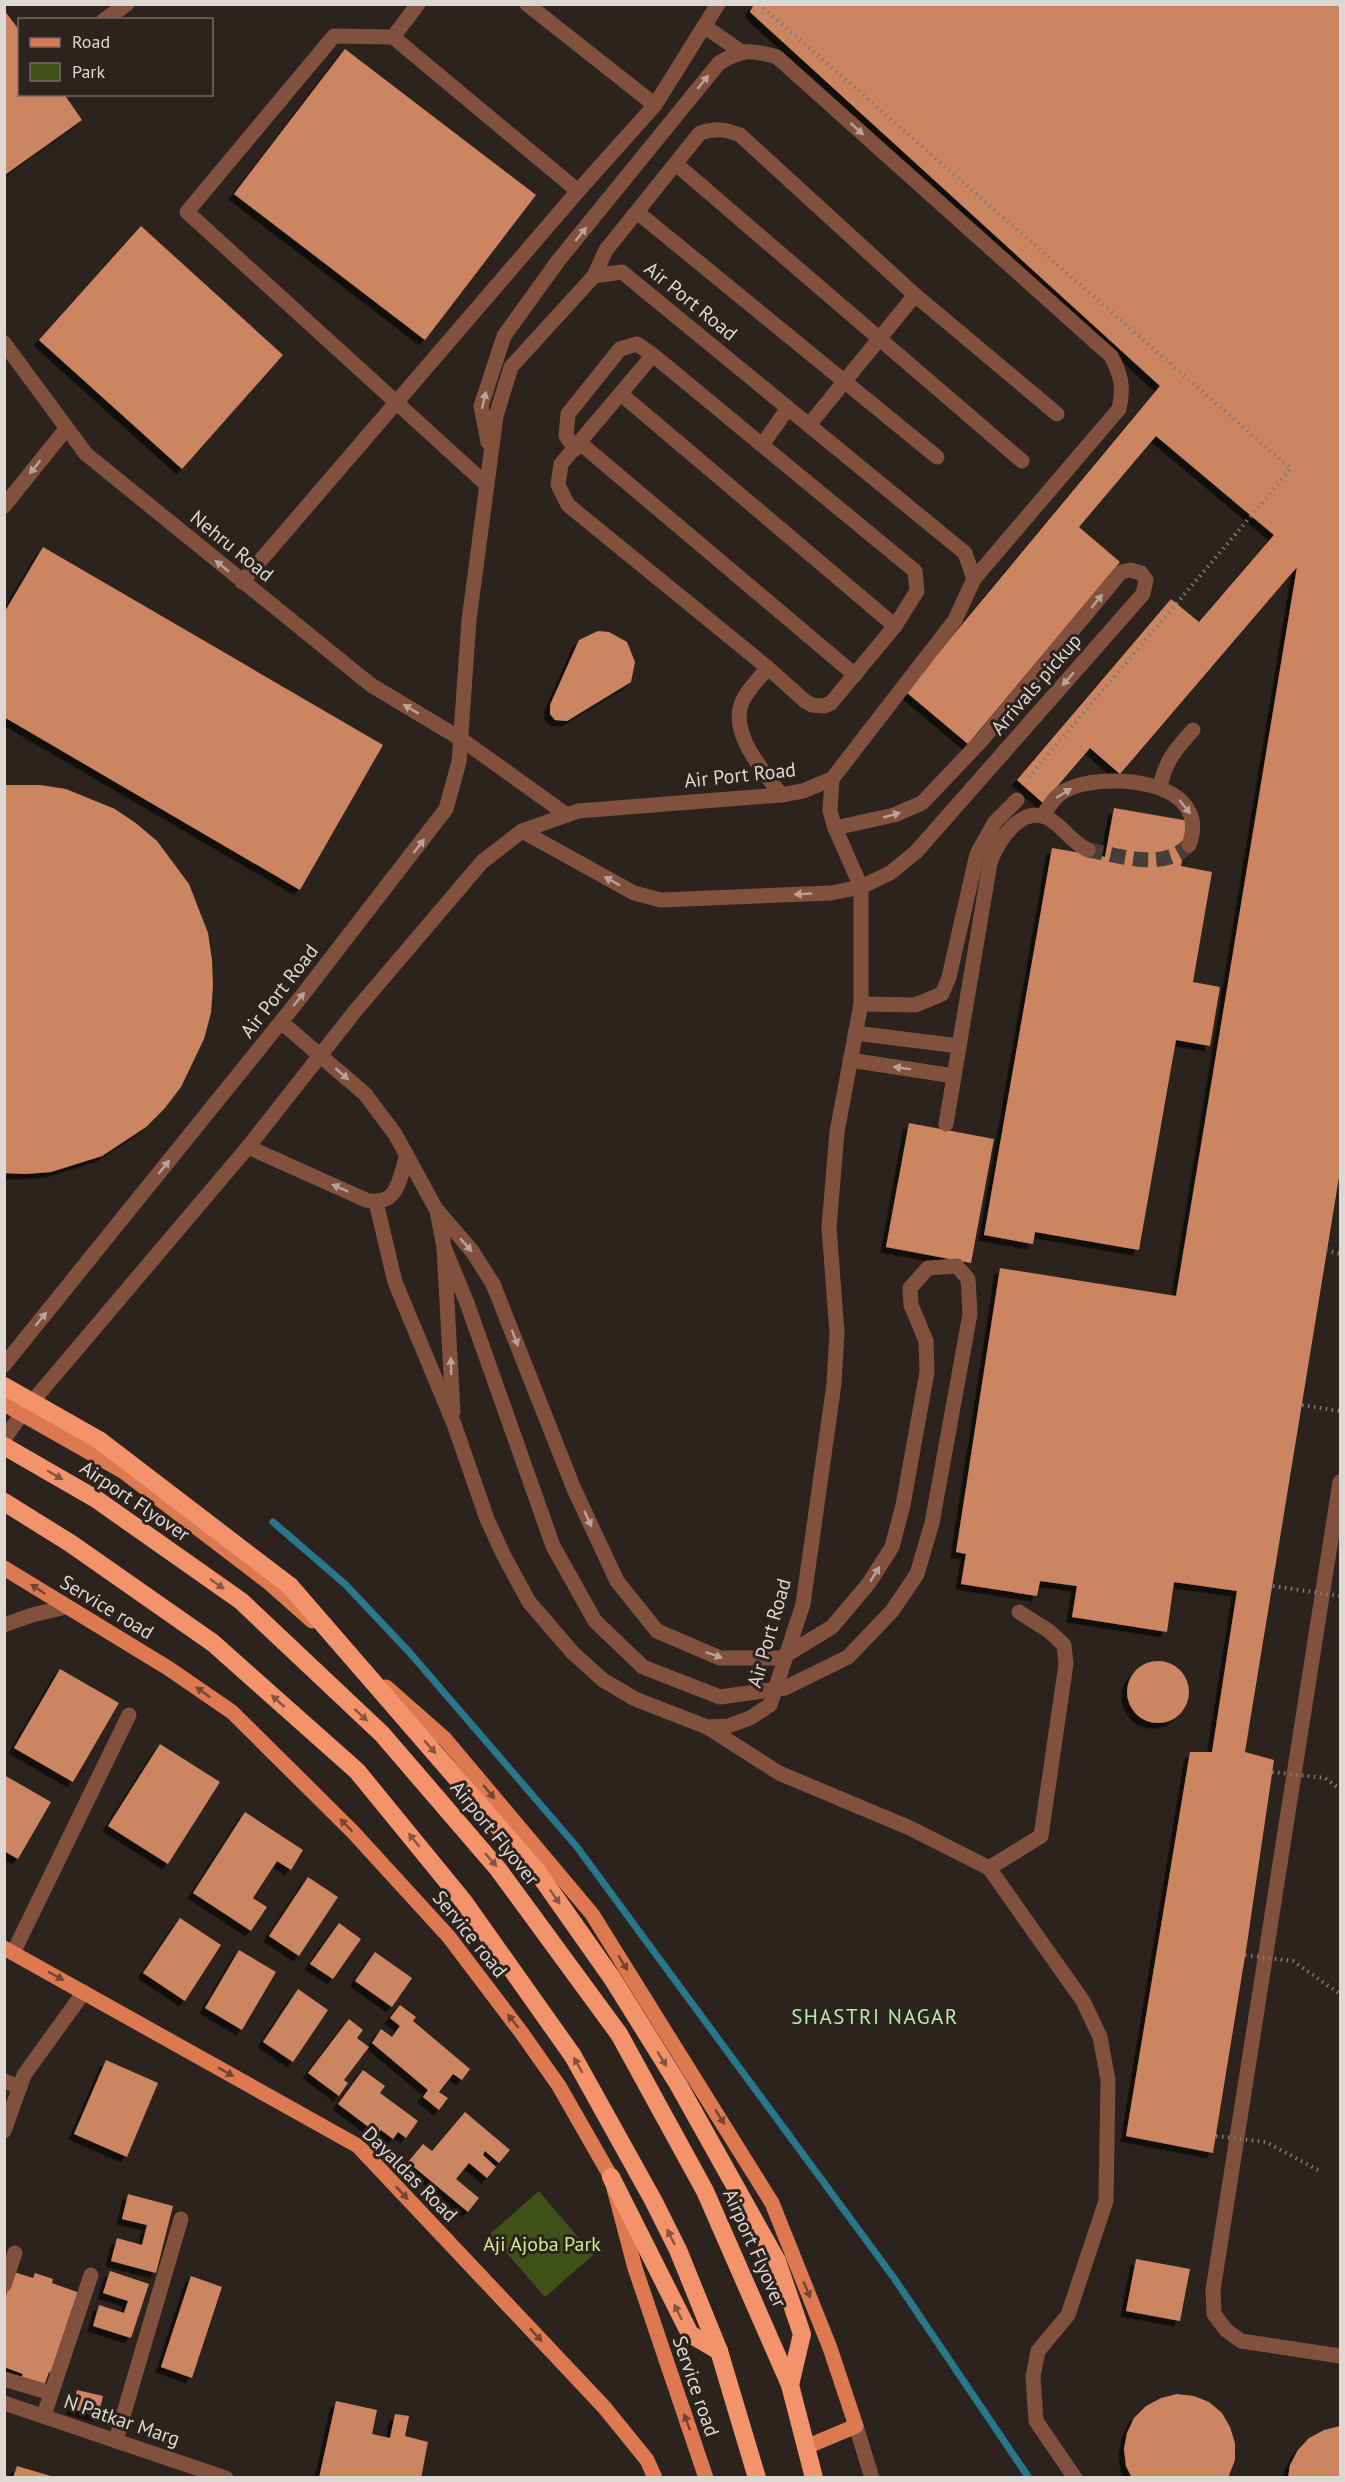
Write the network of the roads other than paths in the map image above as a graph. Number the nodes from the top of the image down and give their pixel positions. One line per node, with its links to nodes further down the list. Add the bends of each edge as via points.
1 (128, 4): 5 (street)
2 (418, 4): 7 (street)
3 (718, 4): 6 (street)
4 (536, 7): 9 (street)
5 (107, 18)
6 (704, 26): 8 (street); 9 (street)
7 (393, 37): 11 (street); 20 (street, via 334,36 187,212)
8 (740, 51): 28 (street, one-way to 8, via 481,406 504,336 558,261 719,63); 32 (street, one-way to 32, via 777,57 1111,356 1118,368 1122,381 1119,409)
9 (655, 105): 11 (street)
10 (676, 164): 12 (street); 14 (street, via 700,133 725,129 740,135); 15 (street)
11 (578, 191): 20 (street)
12 (637, 212): 13 (street, via 606,250); 18 (street)
13 (594, 276): 21 (street, Air Port Road, via 622,272); 28 (street, Air Port Road, via 511,367 496,416)
14 (915, 295): 15 (street); 22 (street)
15 (880, 338): 18 (street); 29 (street)
16 (4, 343): 24 (street, Nehru Road)
17 (653, 355): 19 (street); 25 (street); 26 (street, via 637,344 620,349 567,414 566,436)
18 (844, 383): 23 (street); 27 (street)
19 (621, 394): 26 (street); 34 (street)
20 (396, 403): 30 (street); 33 (street)
21 (788, 408): 23 (street, Air Port Road); 25 (street)
22 (1058, 414)
23 (809, 425): 32 (street, Air Port Road, via 965,553)
24 (66, 429): 31 (street, one-way to 31); 33 (street, Nehru Road, one-way to 24, via 86,454)
25 (762, 445): 34 (street, via 915,571 917,591)
26 (578, 446): 35 (street, via 561,464 559,473 561,494 568,505); 36 (street)
27 (936, 456)
28 (490, 457): 30 (street, Air Port Road)
29 (1022, 461)
30 (487, 485): 38 (street, Air Port Road, via 469,620)
31 (5, 503)
32 (974, 579): 39 (street, Air Port Road, via 955,620)
33 (242, 582): 38 (street, Nehru Road, one-way to 33, via 371,685)
34 (895, 626): 36 (street)
35 (768, 668): 36 (street, via 812,705 824,706); 41 (street, via 744,698 740,725 745,742)
36 (855, 675)
37 (1193, 730): 40 (street, via 1169,758)
38 (461, 739): 43 (street, Nehru Road); 51 (street, Air Port Road, one-way to 38, via 446,809)
39 (832, 779): 41 (street, Air Port Road); 45 (street, via 830,811)
40 (1160, 788): 44 (street, one-way to 40, via 1052,801 1074,787 1123,780); 47 (street, one-way to 47, via 1184,802 1191,813 1194,825)
41 (781, 795): 43 (street, Air Port Road)
42 (1017, 800): 50 (street, via 995,822 977,854 942,994 915,1005)
43 (567, 815): 46 (street, Air Port Road)
44 (1043, 816): 48 (street); 53 (street, via 1031,816 1006,830 993,852)
45 (835, 828): 49 (street, Air Port Road); 49 (street, Arrivals pickup, one-way to 49, via 894,815 922,803 981,741 1121,572 1142,573 1146,580 1143,594 924,843 890,873)
46 (522, 831): 49 (street, Arrivals pickup, one-way to 46, via 831,893 661,900 634,893); 54 (street, Air Port Road, via 482,862 356,1010)
47 (1189, 845)
48 (1088, 850)
49 (861, 887): 50 (street, Air Port Road)
50 (861, 1004): 52 (street, Air Port Road)
51 (281, 1022): 54 (street); 63 (street, Air Port Road, one-way to 51)
52 (855, 1033): 53 (street); 55 (street, Air Port Road)
53 (959, 1046): 56 (street)
54 (322, 1056): 58 (street, Air Port Road); 59 (street, one-way to 59, via 365,1094)
55 (850, 1060): 56 (street, one-way to 55); 77 (street, Air Port Road, via 837,1132 829,1227 837,1333 834,1384 803,1604 770,1705 728,1726)
56 (954, 1076): 57 (street)
57 (946, 1124)
58 (248, 1147): 60 (street, one-way to 58); 66 (street, Air Port Road)
59 (407, 1155): 60 (street, via 390,1197); 61 (street)
60 (376, 1202): 67 (street, Air Port Road, via 395,1282)
61 (436, 1209): 62 (street); 62 (street, one-way to 62, bridge, via 494,1284 574,1489 617,1581 657,1631 720,1658 782,1658 832,1627 869,1583 891,1547 903,1506 927,1372 926,1341 910,1305 910,1288 928,1268 957,1266 968,1279 970,1314 932,1523 916,1574 892,1611 848,1657 785,1688 720,1697 643,1667 595,1621 553,1546)
62 (444, 1247): 67 (street, one-way to 62)
63 (4, 1365)
64 (4, 1386): 92 (highway, one-way to 92, bridge, via 99,1440 290,1586 536,1870 612,1978 678,2084 777,2261 802,2334)
65 (4, 1404): 66 (main road)
66 (21, 1415): 68 (street, Air Port Road); 96 (main road, one-way to 96, via 124,1472 268,1582 445,1739 592,1914 772,2203 830,2348)
67 (454, 1424): 77 (street, Air Port Road, via 502,1554 529,1602 573,1653 603,1680 635,1699)
68 (4, 1439)
69 (4, 1446): 92 (highway, Airport Flyover, one-way to 92, via 96,1499 241,1601 382,1734 498,1869 619,2034 705,2191)
70 (1341, 1482): 90 (street, via 1213,2290 1214,2314 1241,2341)
71 (4, 1502): 89 (highway, one-way to 71, via 678,2250 573,2056 464,1902 357,1771 213,1643)
72 (4, 1568): 73 (main road, Service road, one-way to 72)
73 (66, 1607): 75 (street); 84 (main road, Service road, one-way to 73, via 559,2086 521,2032 449,1937 353,1832 232,1712)
74 (1019, 1612): 78 (street, via 1064,1645 1066,1664 1041,1836)
75 (4, 1625)
76 (129, 1715): 79 (street)
77 (707, 1727): 78 (street, via 779,1773 910,1828)
78 (989, 1868): 105 (street, via 1083,2001 1100,2037 1107,2080 1106,2201 1068,2315 1038,2351 1034,2377 1036,2421)
79 (9, 1951): 80 (main road, Dayaldas Road, one-way to 80)
80 (84, 1992): 82 (street, via 24,2075); 100 (main road, Dayaldas Road, one-way to 100, via 358,2146 604,2407 647,2460)
81 (4, 2081): 82 (street)
82 (20, 2087): 83 (street)
83 (4, 2131)
84 (611, 2177): 89 (highway, one-way to 84, via 690,2334); 101 (main road, Service road, one-way to 84, via 635,2268)
85 (181, 2219): 97 (street)
86 (15, 2253): 88 (street)
87 (91, 2275): 93 (street)
88 (4, 2285)
89 (718, 2351): 102 (highway)
90 (1341, 2356)
91 (4, 2379): 93 (street)
92 (790, 2385): 98 (highway, Airport Flyover)
93 (51, 2393): 95 (street)
94 (4, 2403): 95 (street, N Patkar Marg)
95 (44, 2415): 97 (street, N Patkar Marg)
96 (856, 2426): 98 (main road); 104 (street)
97 (116, 2440): 99 (street, N Patkar Marg)
98 (806, 2447): 103 (highway, Airport Flyover)
99 (226, 2478)
100 (655, 2478)
101 (706, 2478)
102 (757, 2478)
103 (814, 2478)
104 (872, 2478)
105 (1075, 2478)

